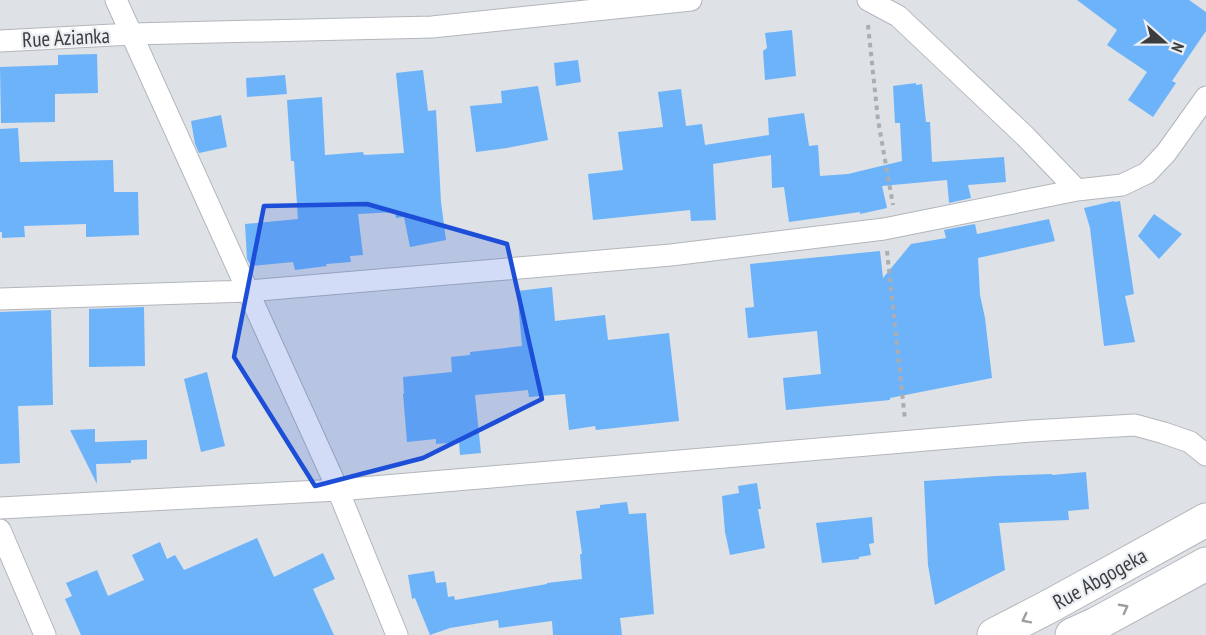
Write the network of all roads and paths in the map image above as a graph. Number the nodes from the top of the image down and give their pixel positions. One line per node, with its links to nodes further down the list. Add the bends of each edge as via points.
1 (116, 0): 4 (street)
2 (691, 0): 4 (street, Rue Azianka, via 432,27)
3 (868, 9): 7 (street, via 898,16); 8 (path)
4 (132, 34): 5 (street, Rue Azianka); 9 (street)
5 (0, 41)
6 (1206, 97): 7 (street, via 1147,173 1122,185)
7 (1077, 190): 8 (street)
8 (891, 227): 9 (street, via 671,255); 11 (path)
9 (248, 291): 10 (street); 13 (street)
10 (0, 299)
11 (907, 442): 12 (street, via 1135,425 1190,442); 13 (street)
12 (1206, 455)
13 (338, 490): 14 (street); 19 (street)
14 (0, 508)
15 (1206, 520): 20 (main road, Rue Abgogeka, one-way to 20)
16 (0, 530): 18 (street)
17 (1206, 564): 21 (main road, Rue Abgogeka, one-way to 17)
18 (45, 635)
19 (397, 635)
20 (994, 635)
21 (1072, 635)

